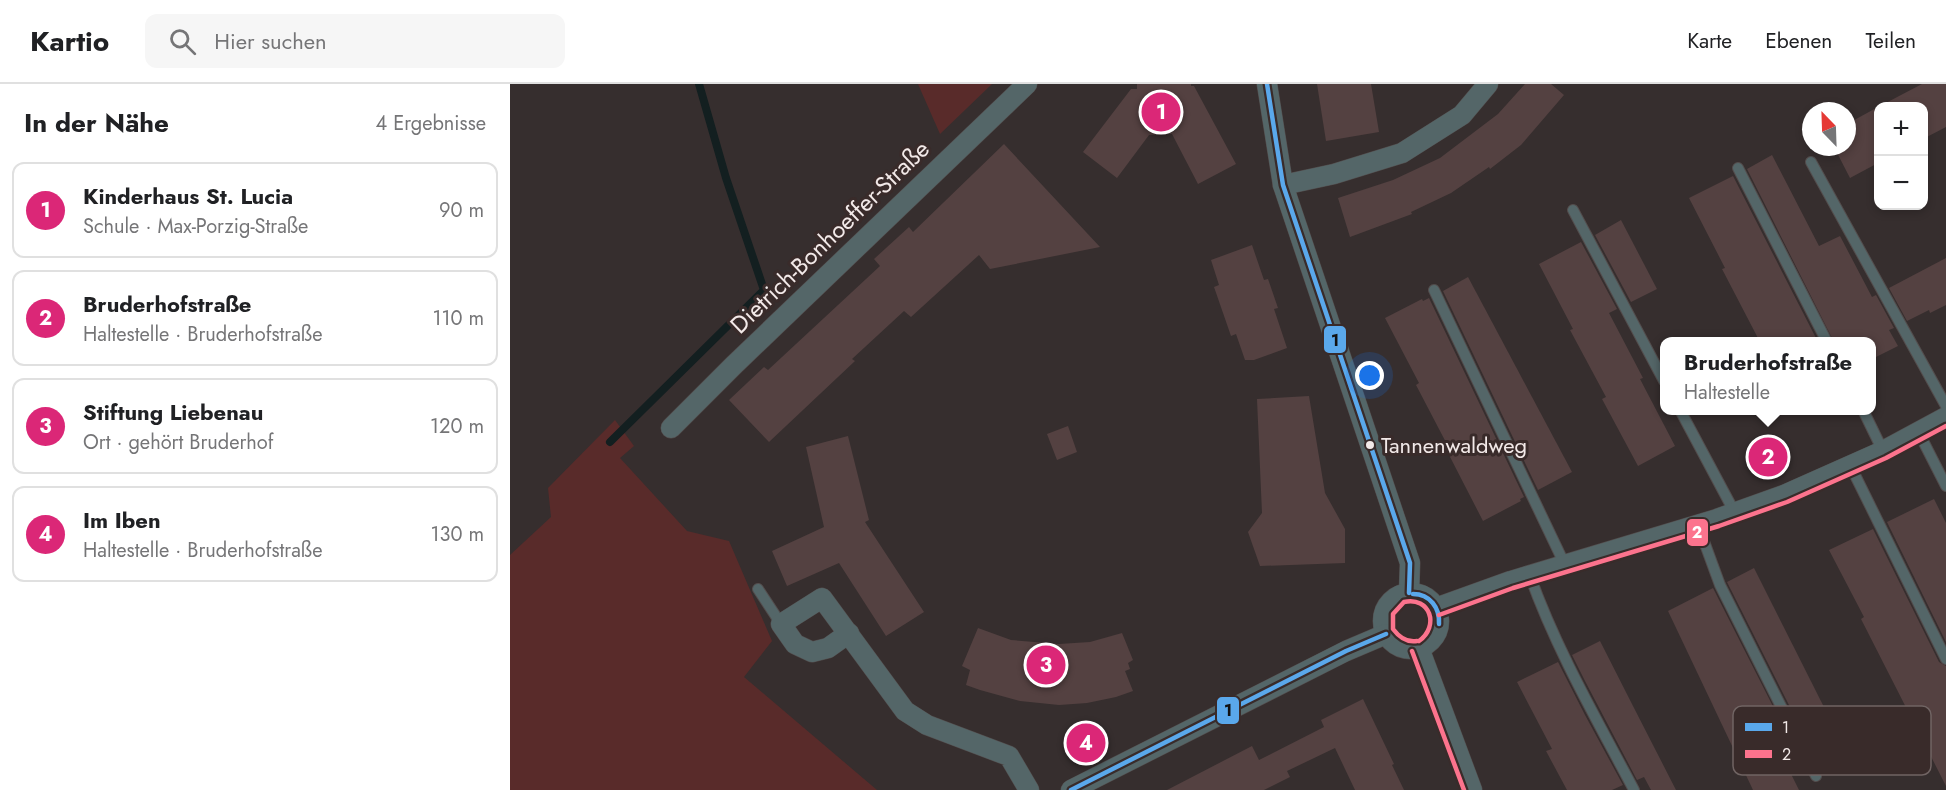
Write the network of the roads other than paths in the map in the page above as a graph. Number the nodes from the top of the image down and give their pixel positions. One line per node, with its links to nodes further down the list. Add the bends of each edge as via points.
1 (1027, 84): 15 (street, Dietrich-Bonhoeffer-Straße)
2 (1267, 84): 6 (street)
3 (1488, 84): 6 (street, via 1462,115 1402,153)
4 (1811, 162): 11 (lane)
5 (1738, 168): 9 (lane)
6 (1282, 185): 25 (street, via 1410,563)
7 (1573, 210): 10 (lane)
8 (1434, 290): 22 (lane)
9 (1824, 337)
10 (1660, 372)
11 (1946, 406)
12 (1682, 415): 20 (lane)
13 (1865, 415): 17 (lane)
14 (1946, 417): 16 (street)
15 (671, 428)
16 (1919, 433): 17 (street); 19 (lane)
17 (1883, 451): 18 (street)
18 (1850, 465): 20 (street); 31 (lane)
19 (1946, 486)
20 (1735, 513): 21 (street)
21 (1698, 525): 22 (street); 32 (lane, via 1720,585)
22 (1565, 565): 23 (street)
23 (1530, 576): 26 (street); 36 (lane, via 1566,661)
24 (758, 589): 27 (lane)
25 (1409, 593): 26 (street, via 1420,594); 29 (street, via 1390,603 1383,623)
26 (1437, 608): 30 (street, via 1437,633)
27 (781, 624): 28 (street, via 795,644 812,652 828,648); 28 (street, via 822,598)
28 (849, 633): 33 (street, via 905,711 927,725 1009,756)
29 (1386, 634): 30 (street, via 1394,644 1406,649); 34 (street)
30 (1419, 648): 35 (street)
31 (1946, 660)
32 (1781, 706)
33 (1029, 790)
34 (1071, 790)
35 (1472, 790)
36 (1634, 790)

